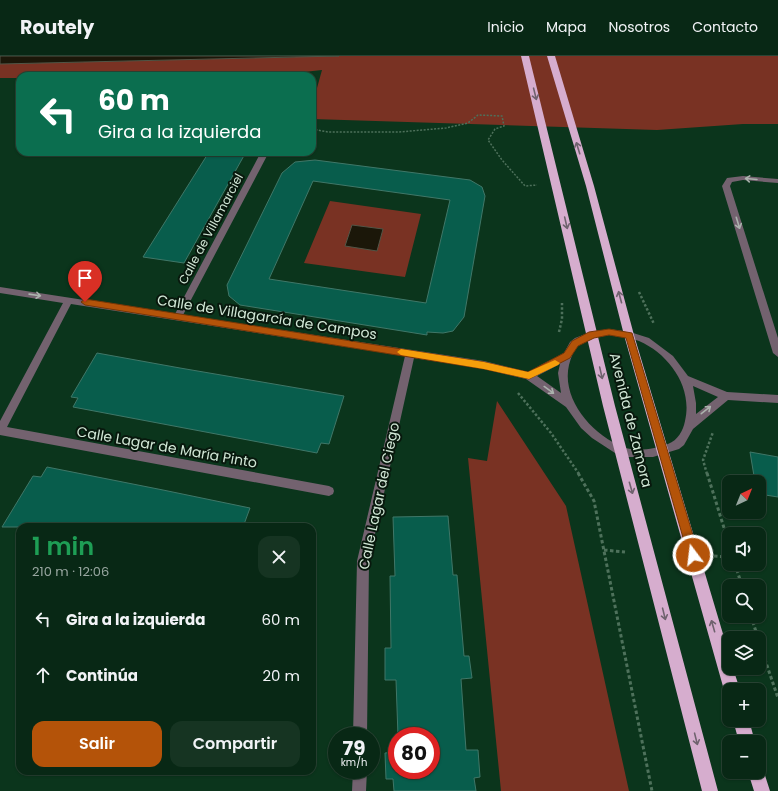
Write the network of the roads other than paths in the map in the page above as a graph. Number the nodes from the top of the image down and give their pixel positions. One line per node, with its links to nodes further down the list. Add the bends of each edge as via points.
1 (525, 56): 8 (highway, Avenida de Zamora, one-way to 8)
2 (551, 56): 9 (highway, Avenida de Zamora, one-way to 2, via 590,186)
3 (263, 156): 7 (street, Calle de Villamarciel)
4 (778, 181): 11 (street, one-way to 11, via 743,178 730,180 726,186)
5 (0, 290): 6 (street, Calle de Villagarcía de Campos, one-way to 6)
6 (69, 300): 7 (street, Calle de Villagarcía de Campos); 19 (street)
7 (178, 317): 10 (street, Calle de Villagarcía de Campos)
8 (592, 335): 9 (street, via 609,332); 12 (street, via 575,343); 20 (highway, Avenida de Zamora, one-way to 20)
9 (629, 335): 14 (street, via 649,342 677,366); 21 (highway, Avenida de Zamora)
10 (410, 353): 13 (street, Calle de Villagarcía de Campos, via 484,365); 24 (street, Calle Lagar del Ciego, via 363,561)
11 (778, 353)
12 (567, 356): 13 (street); 17 (street, via 562,380)
13 (529, 376): 17 (street, Calle de Villagarcía de Campos, one-way to 17)
14 (685, 379): 15 (street); 18 (street, via 692,395)
15 (726, 396): 16 (street); 18 (street, one-way to 15)
16 (778, 400)
17 (569, 404): 20 (street, via 590,431)
18 (689, 426): 21 (street, via 679,443)
19 (0, 431): 22 (street, Calle Lagar de María Pinto)
20 (620, 450): 21 (street, via 643,454); 28 (highway, Avenida de Zamora, one-way to 28)
21 (664, 450): 23 (highway, Avenida de Zamora, one-way to 21)
22 (329, 491)
23 (730, 683)
24 (360, 727)
25 (360, 779): 27 (street)
26 (758, 779): 29 (highway)
27 (359, 791)
28 (710, 791)
29 (762, 791)

